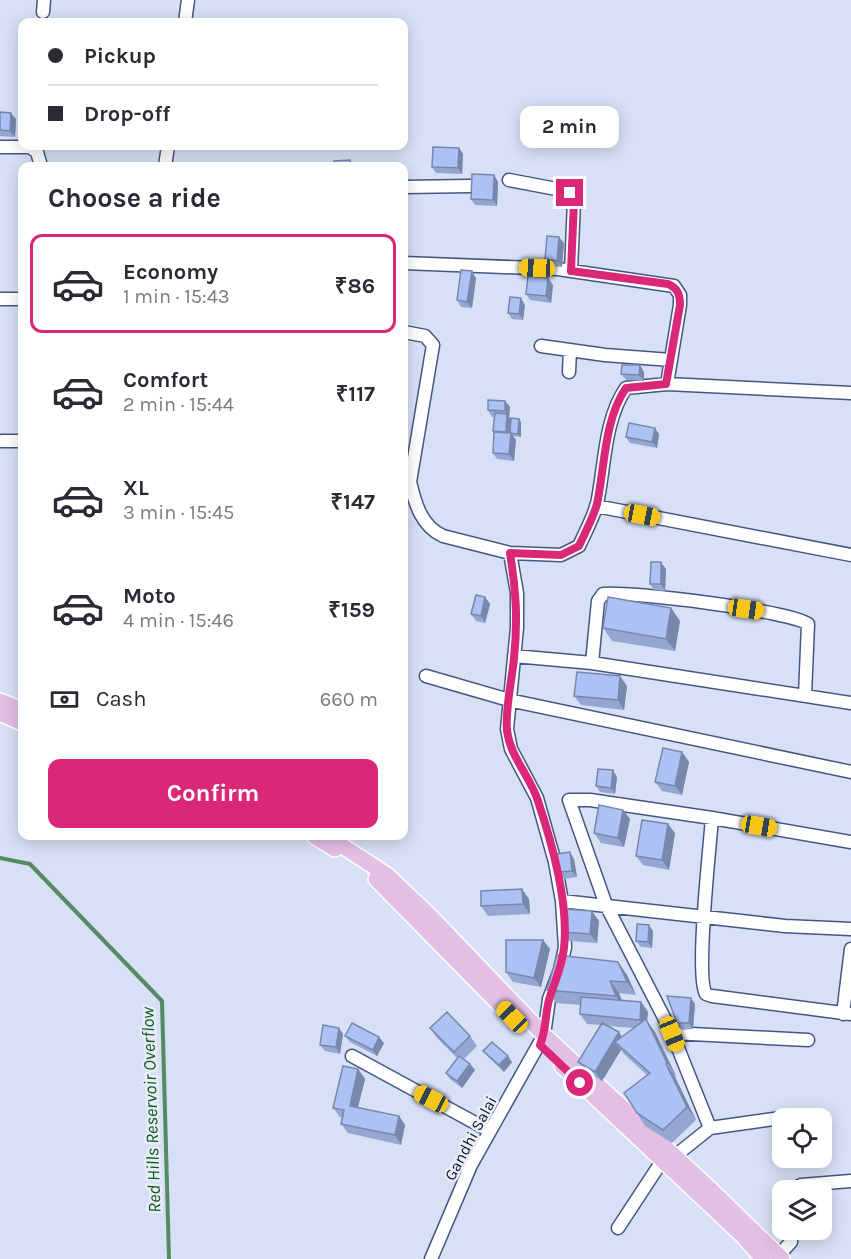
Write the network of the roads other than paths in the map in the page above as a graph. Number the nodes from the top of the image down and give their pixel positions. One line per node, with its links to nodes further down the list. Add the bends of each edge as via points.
1 (188, 0): 2 (street)
2 (186, 18)
3 (0, 147): 4 (street)
4 (18, 147)
5 (509, 180): 9 (street, via 561,189 572,196)
6 (470, 186): 7 (street)
7 (408, 187)
8 (408, 263): 9 (street)
9 (571, 271): 15 (street, via 674,286 680,295 680,305)
10 (0, 299): 11 (street)
11 (18, 299)
12 (408, 333): 21 (street, via 425,336 433,345)
13 (541, 346): 14 (street)
14 (570, 350): 15 (street); 16 (street)
15 (671, 360): 17 (street)
16 (568, 372)
17 (666, 384): 18 (street); 23 (street, via 626,388 619,399)
18 (851, 393)
19 (2, 441): 20 (street)
20 (18, 441)
21 (408, 474)
22 (408, 482): 24 (street, via 416,506 432,531)
23 (596, 506): 24 (street, via 579,546 561,555); 25 (street)
24 (510, 553): 26 (street, via 517,593)
25 (851, 555)
26 (514, 656): 27 (street); 30 (street)
27 (592, 663): 29 (street); 29 (street, via 598,601 603,594 767,612 808,624)
28 (426, 676): 30 (street)
29 (805, 695): 32 (street)
30 (509, 700): 36 (street); 41 (street, via 507,729 511,748 537,798)
31 (0, 701): 33 (main road)
32 (851, 703)
33 (18, 708)
34 (0, 713): 35 (main road)
35 (18, 721)
36 (851, 772)
37 (712, 818): 40 (street); 42 (street, via 569,800); 43 (street)
38 (320, 840): 48 (main road, via 380,882)
39 (333, 840): 48 (main road, via 387,875 431,917)
40 (851, 842)
41 (562, 901): 42 (street); 48 (street, via 565,947 549,999)
42 (606, 905): 43 (street); 47 (street)
43 (704, 916): 44 (street); 46 (street, via 702,982 706,994)
44 (851, 929)
45 (851, 949): 46 (street)
46 (847, 1014)
47 (672, 1034): 49 (street); 52 (street)
48 (542, 1040): 53 (street, Gandhi Salai); 54 (main road)
49 (808, 1040)
50 (352, 1056): 53 (street)
51 (772, 1119): 52 (street)
52 (710, 1128): 54 (street)
53 (490, 1131): 60 (street, Gandhi Salai, via 471,1165)
54 (668, 1158): 57 (street); 59 (main road, via 744,1237)
55 (851, 1181): 56 (street)
56 (832, 1183)
57 (618, 1228)
58 (791, 1240): 59 (street)
59 (771, 1255)
60 (431, 1259)

